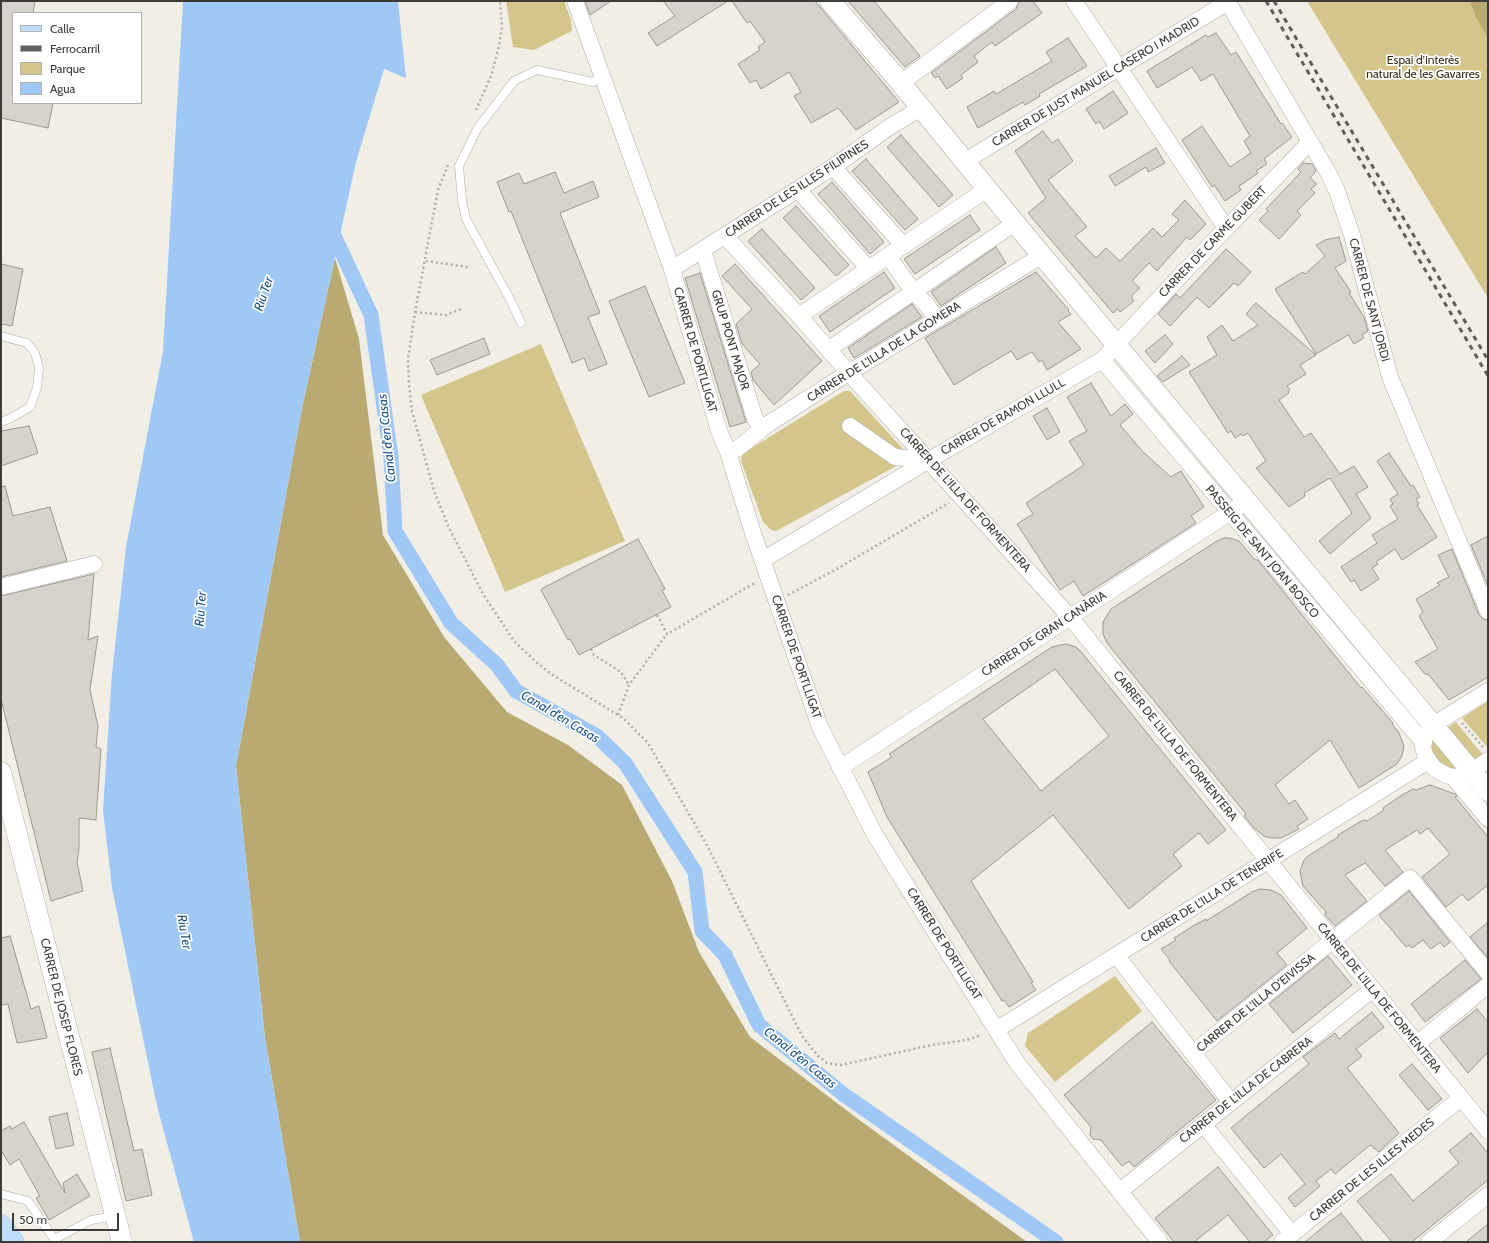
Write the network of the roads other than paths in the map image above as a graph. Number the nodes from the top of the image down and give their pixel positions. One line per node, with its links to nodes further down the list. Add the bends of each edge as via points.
1 (575, 1): 7 (street, CARRER DE PORTLLIGAT)
2 (830, 1): 8 (street)
3 (1010, 1): 8 (street)
4 (1074, 1): 6 (street)
5 (1228, 2): 6 (street, CARRER DE JUST MANUEL CASERO I MADRID); 10 (street, CARRER DE SANT JORDI)
6 (1119, 68): 11 (street, CARRER DE JUST MANUEL CASERO I MADRID); 16 (street)
7 (602, 78): 22 (street, CARRER DE PORTLLIGAT); 27 (lane, via 593,82 537,70 514,80 477,129 459,166 466,219)
8 (900, 83): 9 (street)
9 (921, 108): 11 (street); 12 (street, CARRER DE LES ILLES FILIPINES)
10 (1310, 142): 16 (street, CARRER DE CARME GUBERT); 43 (street, CARRER DE SANT JORDI, via 1329,174 1352,234 1390,377)
11 (965, 162): 13 (street)
12 (833, 167): 14 (street, CARRER DE LES ILLES FILIPINES); 18 (street)
13 (987, 189): 15 (street); 18 (street)
14 (798, 190): 17 (street, CARRER DE LES ILLES FILIPINES); 23 (street)
15 (1015, 223): 20 (street); 24 (street)
16 (1226, 228): 29 (street, CARRER DE CARME GUBERT)
17 (725, 236): 19 (street, CARRER DE LES ILLES FILIPINES); 25 (street)
18 (904, 246): 21 (street)
19 (702, 250): 22 (street, CARRER DE LES ILLES FILIPINES); 35 (street, GRUP PONT MAJOR, via 755,419)
20 (1043, 255): 26 (street, CARRER DE L'ILLA DE LA GOMERA); 29 (street)
21 (888, 256): 23 (street); 24 (street)
22 (672, 269): 36 (street, CARRER DE PORTLLIGAT, via 719,431)
23 (869, 269): 25 (street)
24 (913, 291): 26 (street); 30 (street)
25 (800, 316): 30 (street)
26 (937, 319): 32 (street, CARRER DE L'ILLA DE LA GOMERA)
27 (521, 323)
28 (1, 336): 33 (lane, via 28,343 39,368 37,388 30,407)
29 (1116, 344): 31 (street, CARRER DE RAMON LLULL); 38 (street)
30 (828, 349): 32 (street)
31 (1102, 360): 37 (street, CARRER DE RAMON LLULL); 39 (street, PASSEIG DE SANT JOAN BOSCO)
32 (849, 373): 35 (street, CARRER DE L'ILLA DE LA GOMERA); 37 (street, CARRER DE L'ILLA DE FORMENTERA)
33 (1, 422)
34 (850, 426): 37 (street, via 895,457)
35 (762, 428): 36 (street, CARRER DE L'ILLA DE LA GOMERA, via 737,449)
36 (728, 452): 40 (street, CARRER DE PORTLLIGAT)
37 (929, 460): 40 (street, CARRER DE RAMON LLULL); 44 (street, CARRER DE L'ILLA DE FORMENTERA)
38 (1248, 501): 39 (street, CARRER DE GRAN CANÀRIA); 46 (street)
39 (1229, 513): 44 (street, CARRER DE GRAN CANÀRIA); 47 (street, PASSEIG DE SANT JOAN BOSCO)
40 (763, 560): 50 (street, CARRER DE PORTLLIGAT, via 820,727)
41 (94, 564): 42 (street)
42 (1, 587)
43 (1488, 611)
44 (1070, 617): 50 (street, CARRER DE GRAN CANÀRIA); 56 (street, CARRER DE L'ILLA DE FORMENTERA)
45 (1488, 691): 46 (street)
46 (1433, 725): 47 (street); 51 (street)
47 (1424, 743): 49 (street)
48 (1488, 760): 51 (street)
49 (1428, 761): 53 (street, via 1440,772); 56 (street, CARRER DE L'ILLA DE TENERIFE)
50 (840, 768): 62 (street, CARRER DE PORTLLIGAT, via 875,835)
51 (1472, 771): 53 (street); 54 (street)
52 (1, 772): 72 (street, CARRER DE JOSEP FLORES)
53 (1453, 777): 55 (street)
54 (1488, 791)
55 (1488, 819)
56 (1268, 861): 57 (street, CARRER DE L'ILLA DE FORMENTERA); 58 (street, CARRER DE L'ILLA DE TENERIFE)
57 (1333, 941): 59 (street, CARRER DE L'ILLA D'EIVISSA, via 1410,878); 61 (street, CARRER DE L'ILLA DE FORMENTERA); 64 (street, CARRER DE L'ILLA D'EIVISSA)
58 (1116, 955): 62 (street, CARRER DE L'ILLA DE TENERIFE); 64 (street)
59 (1488, 973)
60 (1488, 985): 63 (street)
61 (1373, 990): 63 (street, CARRER DE L'ILLA DE FORMENTERA); 66 (street, CARRER DE L'ILLA DE CABRERA)
62 (996, 1030): 69 (street, CARRER DE PORTLLIGAT, via 1017,1063)
63 (1417, 1044): 65 (street, CARRER DE L'ILLA DE FORMENTERA)
64 (1193, 1054): 66 (street)
65 (1461, 1098): 68 (street, CARRER DE L'ILLA DE FORMENTERA); 74 (street, CARRER DE LES ILLES MEDES)
66 (1231, 1102): 67 (street, CARRER DE L'ILLA DE CABRERA)
67 (1203, 1124): 69 (street, CARRER DE L'ILLA DE CABRERA); 74 (street)
68 (1488, 1131)
69 (1120, 1192): 78 (street, CARRER DE PORTLLIGAT)
70 (1, 1194): 75 (lane, via 28,1201)
71 (1488, 1195): 79 (street)
72 (115, 1216): 75 (lane, via 91,1220); 77 (street, CARRER DE JOSEP FLORES)
73 (1, 1226): 76 (main road)
74 (1287, 1238)
75 (56, 1240)
76 (13, 1242)
77 (122, 1242)
78 (1160, 1242)
79 (1429, 1242)

